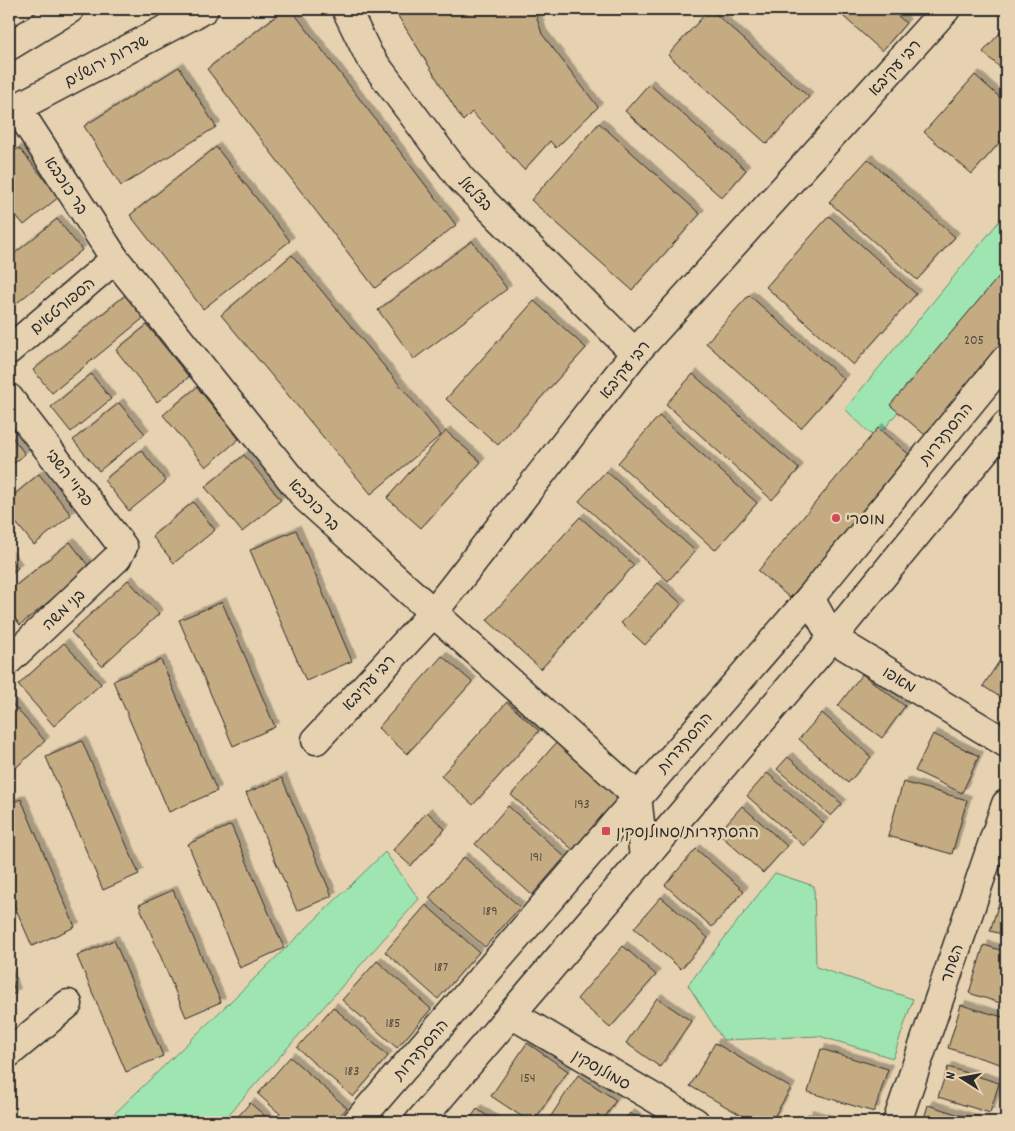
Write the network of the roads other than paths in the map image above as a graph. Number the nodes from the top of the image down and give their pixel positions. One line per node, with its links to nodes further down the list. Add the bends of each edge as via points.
1 (70, 9): 5 (street)
2 (204, 9): 6 (street, שדרות ירושלים)
3 (346, 9): 9 (street, בצלאל, via 369,56 461,179)
4 (946, 9): 9 (street, רבי עקיבא)
5 (9, 46)
6 (13, 110): 7 (street, בר כוכבא)
7 (115, 259): 8 (street, הספורטאים); 17 (street, בר כוכבא, via 306,498)
8 (12, 341)
9 (635, 353): 17 (street, רבי עקיבא)
10 (1006, 359): 12 (street, ההסתדרות)
11 (9, 398): 15 (street, פדויי השבי, via 123,547)
12 (957, 418): 14 (street); 16 (street, ההסתדרות)
13 (1006, 425): 14 (street)
14 (998, 453): 18 (street)
15 (117, 558): 19 (street, בני משה)
16 (810, 598): 18 (street); 22 (street, ההסתדרות)
17 (433, 613): 20 (street, רבי עקיבא); 22 (street, בר כוכבא)
18 (832, 638): 21 (street, מאפו); 24 (street)
19 (9, 660)
20 (316, 740)
21 (1006, 743)
22 (637, 796): 24 (street); 28 (street, ההסתדרות)
23 (1006, 804): 31 (street, השחר)
24 (644, 858): 26 (street)
25 (68, 1004): 27 (street)
26 (511, 1014): 29 (street); 30 (street, סמולנסקין)
27 (9, 1053)
28 (362, 1120)
29 (419, 1122)
30 (695, 1122)
31 (897, 1122)

